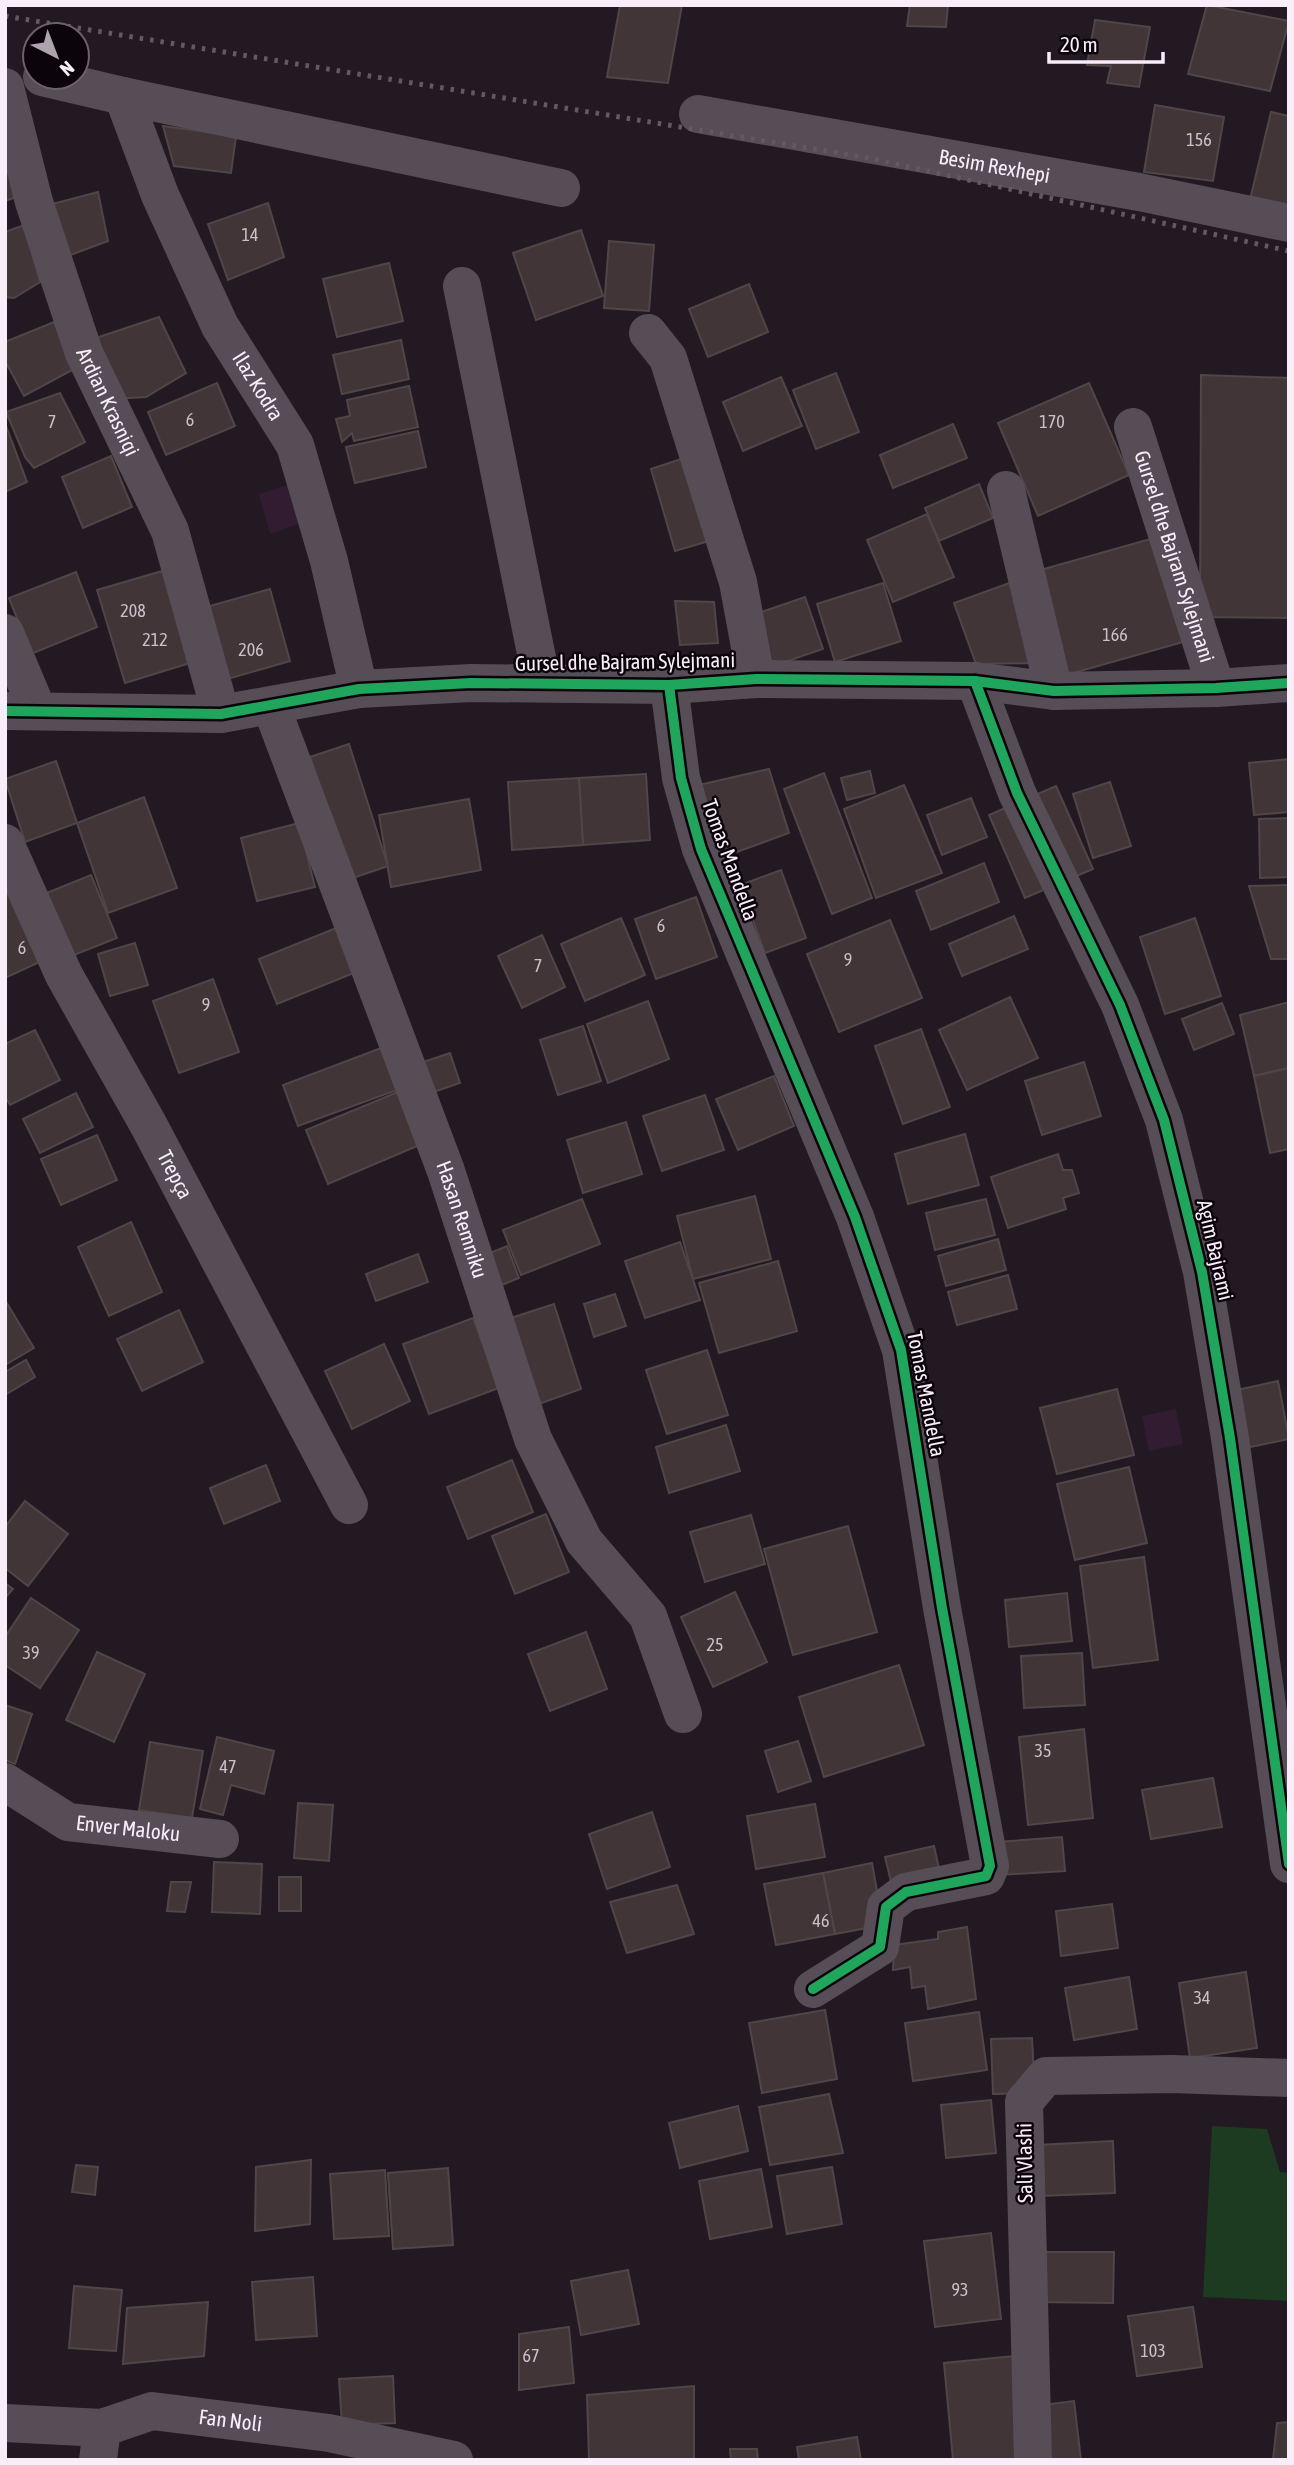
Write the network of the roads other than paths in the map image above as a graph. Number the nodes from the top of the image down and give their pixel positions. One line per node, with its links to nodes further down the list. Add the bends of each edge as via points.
1 (5, 88): 22 (street, Ardian Krasniqi, via 34,202 84,353 170,531)
2 (91, 88): 3 (street)
3 (123, 96): 5 (street); 18 (street, Ilaz Kodra, via 160,195 220,326 295,445 330,561)
4 (698, 114): 6 (street, Besim Rexhepi)
5 (561, 188)
6 (1289, 223)
7 (462, 286): 14 (street, Gursel dhe Bajram Sylejmani)
8 (648, 333): 12 (street, Gursel dhe Bajram Sylejmani, via 668,358 738,582)
9 (1133, 427): 17 (street, Gursel dhe Bajram Sylejmani)
10 (1006, 490): 19 (street)
11 (5, 633): 21 (street)
12 (757, 678): 13 (street, Gursel dhe Bajram Sylejmani); 16 (street, Gursel dhe Bajram Sylejmani)
13 (975, 681): 19 (street, Gursel dhe Bajram Sylejmani); 28 (street, Agim Bajrami, via 1017,793 1120,1005 1164,1120 1202,1272 1228,1426)
14 (542, 683): 16 (street, Gursel dhe Bajram Sylejmani); 18 (street, Gursel dhe Bajram Sylejmani)
15 (1289, 683): 17 (street, Gursel dhe Bajram Sylejmani)
16 (669, 685): 29 (street, Tomas Mandella, via 681,778 701,849 855,1217 901,1350 990,1866 986,1877 906,1892 886,1907 880,1947)
17 (1216, 688): 19 (street, Gursel dhe Bajram Sylejmani)
18 (359, 689): 20 (street, Gursel dhe Bajram Sylejmani)
19 (1054, 691)
20 (271, 706): 22 (street, Gursel dhe Bajram Sylejmani); 25 (street, Hasan Remniku, via 446,1171 533,1439 584,1541 648,1616)
21 (21, 710): 22 (street, Gursel dhe Bajram Sylejmani)
22 (221, 714)
23 (5, 843): 24 (street, Trepça, via 64,975)
24 (349, 1505)
25 (683, 1714)
26 (5, 1782): 27 (street, Enver Maloku, via 68,1822)
27 (220, 1839)
28 (1289, 1864)
29 (813, 1989)
30 (1289, 2078): 34 (street, Sali Vlashi, via 1046,2076 1024,2102)
31 (5, 2423): 32 (street, Fan Noli)
32 (100, 2444): 33 (street, Fan Noli, via 152,2411 330,2433)
33 (454, 2460)
34 (1033, 2460)

